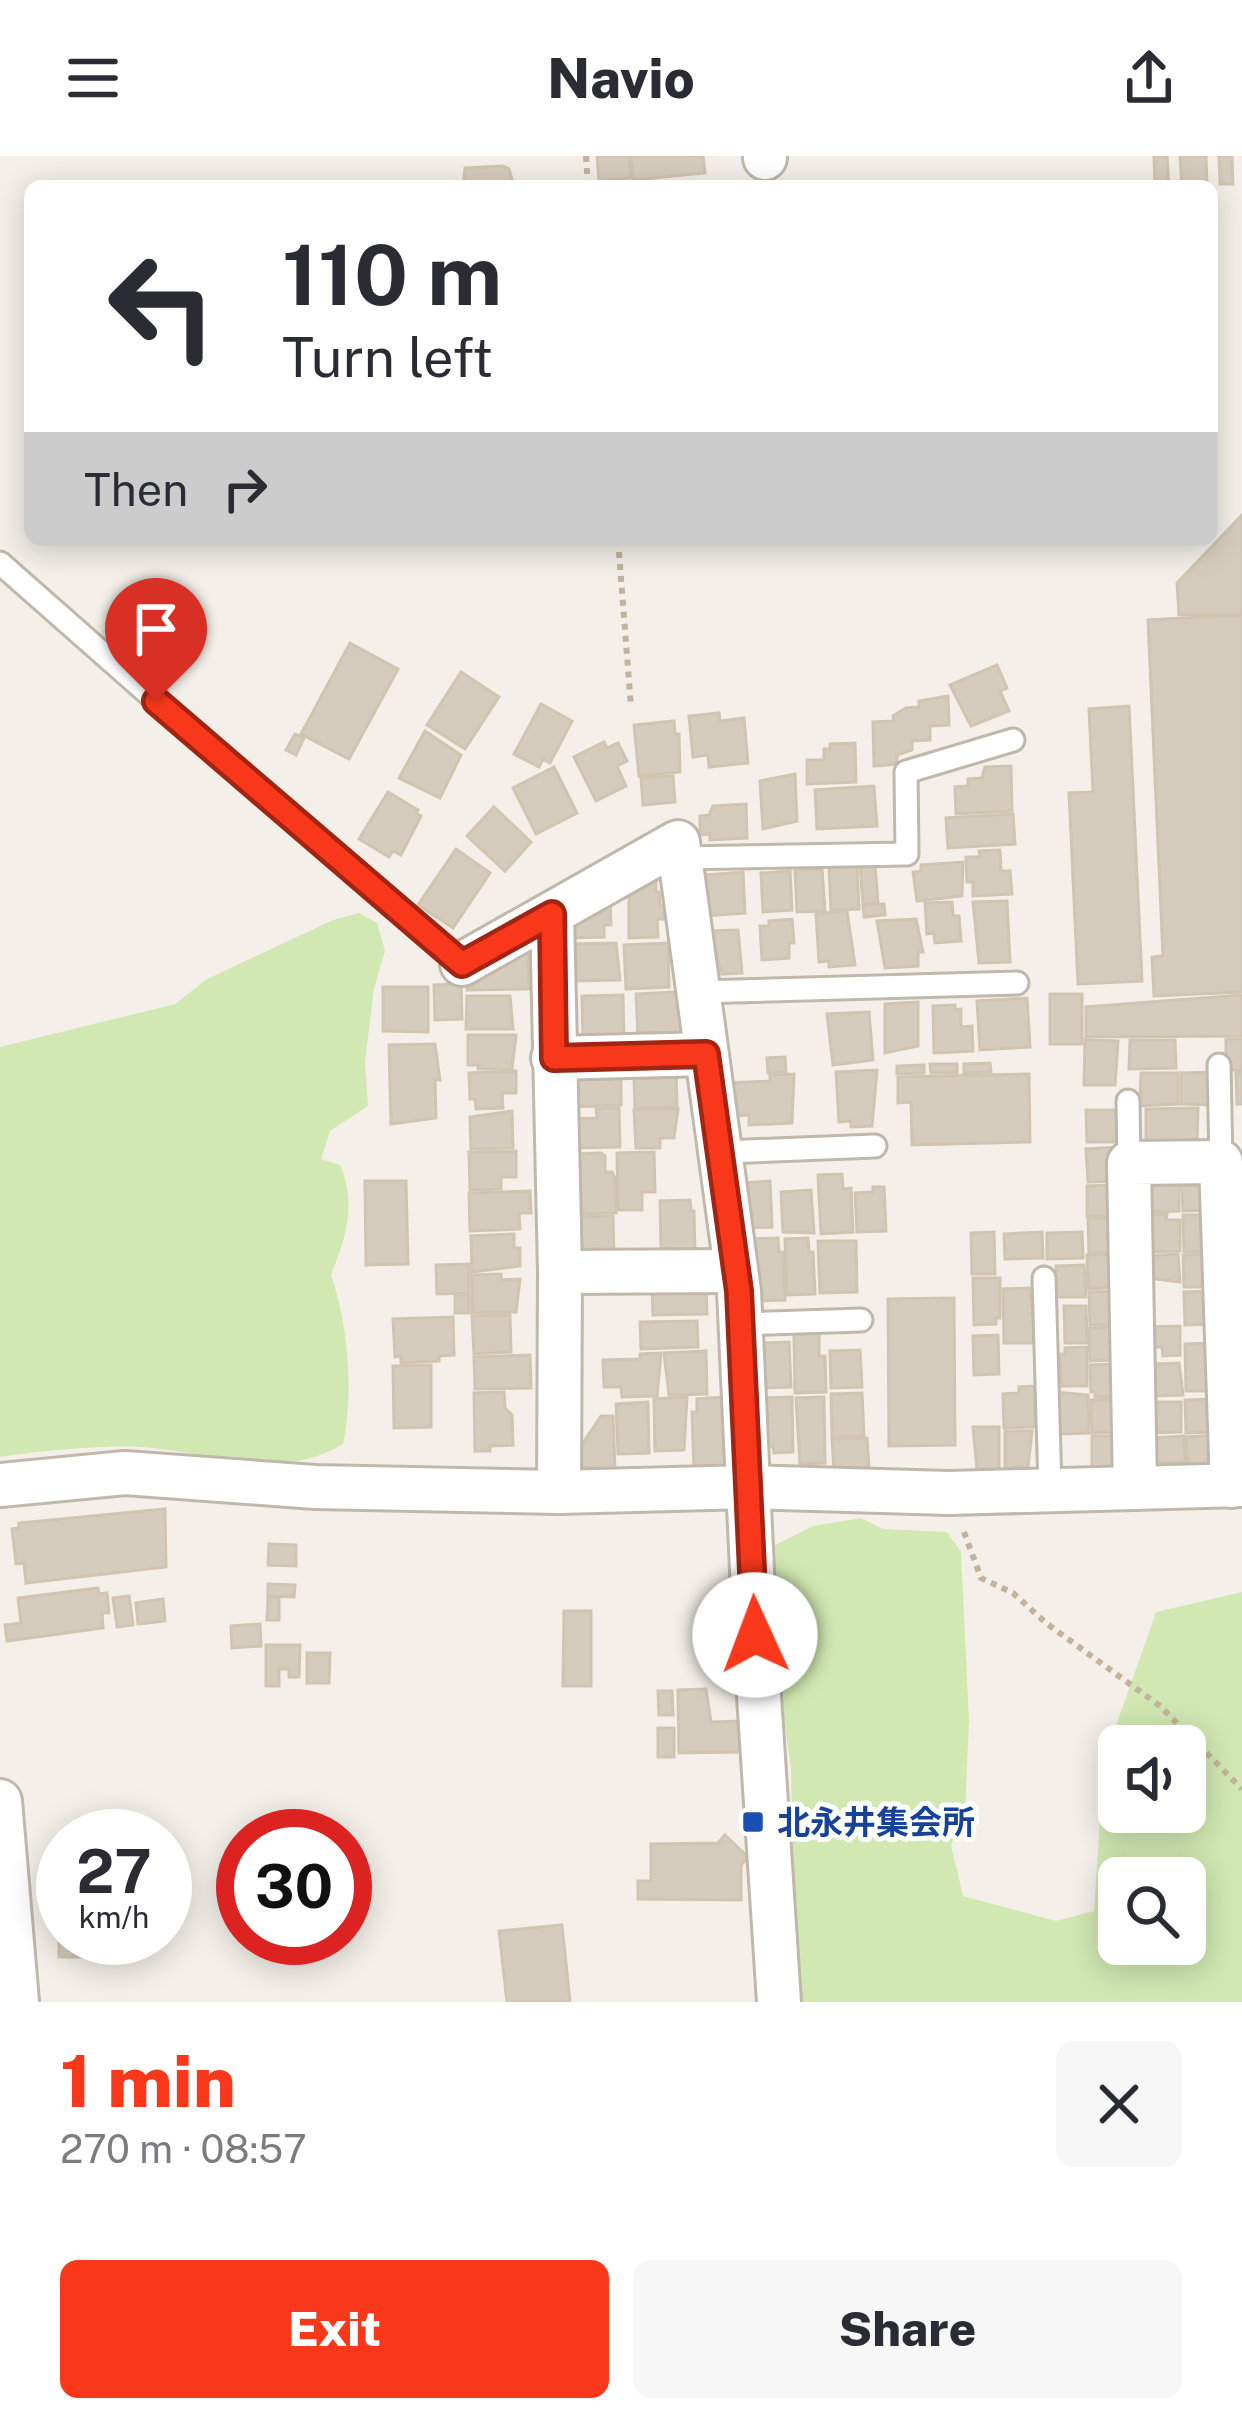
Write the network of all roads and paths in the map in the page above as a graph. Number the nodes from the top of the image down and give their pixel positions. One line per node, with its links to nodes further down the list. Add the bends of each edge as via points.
1 (619, 546): 3 (path)
2 (0, 563): 7 (lane)
3 (632, 706)
4 (1013, 740): 5 (lane, via 906,772 907,854)
5 (681, 858): 6 (street, via 678,842); 9 (street)
6 (552, 914): 7 (street); 11 (street)
7 (462, 964)
8 (1017, 983): 9 (lane)
9 (698, 992): 10 (street)
10 (706, 1054): 11 (street); 15 (street)
11 (554, 1058): 19 (street)
12 (1219, 1065): 16 (lane)
13 (1128, 1101): 17 (lane)
14 (875, 1146): 15 (lane)
15 (723, 1152): 18 (street)
16 (1221, 1162): 17 (street); 24 (street)
17 (1129, 1163): 26 (street)
18 (736, 1271): 19 (street); 22 (street)
19 (560, 1272): 28 (street)
20 (1043, 1278): 27 (lane)
21 (860, 1320): 22 (lane)
22 (740, 1324): 25 (street)
23 (0, 1485): 28 (street, via 125,1473)
24 (1237, 1485): 26 (street)
25 (749, 1487): 28 (street); 29 (street); 33 (street)
26 (1135, 1488): 27 (street)
27 (1050, 1489): 29 (street)
28 (559, 1492)
29 (949, 1493): 30 (path, via 981,1577 1160,1706)
30 (1242, 1789)
31 (0, 1801): 32 (street)
32 (17, 2002)
33 (779, 2002)

